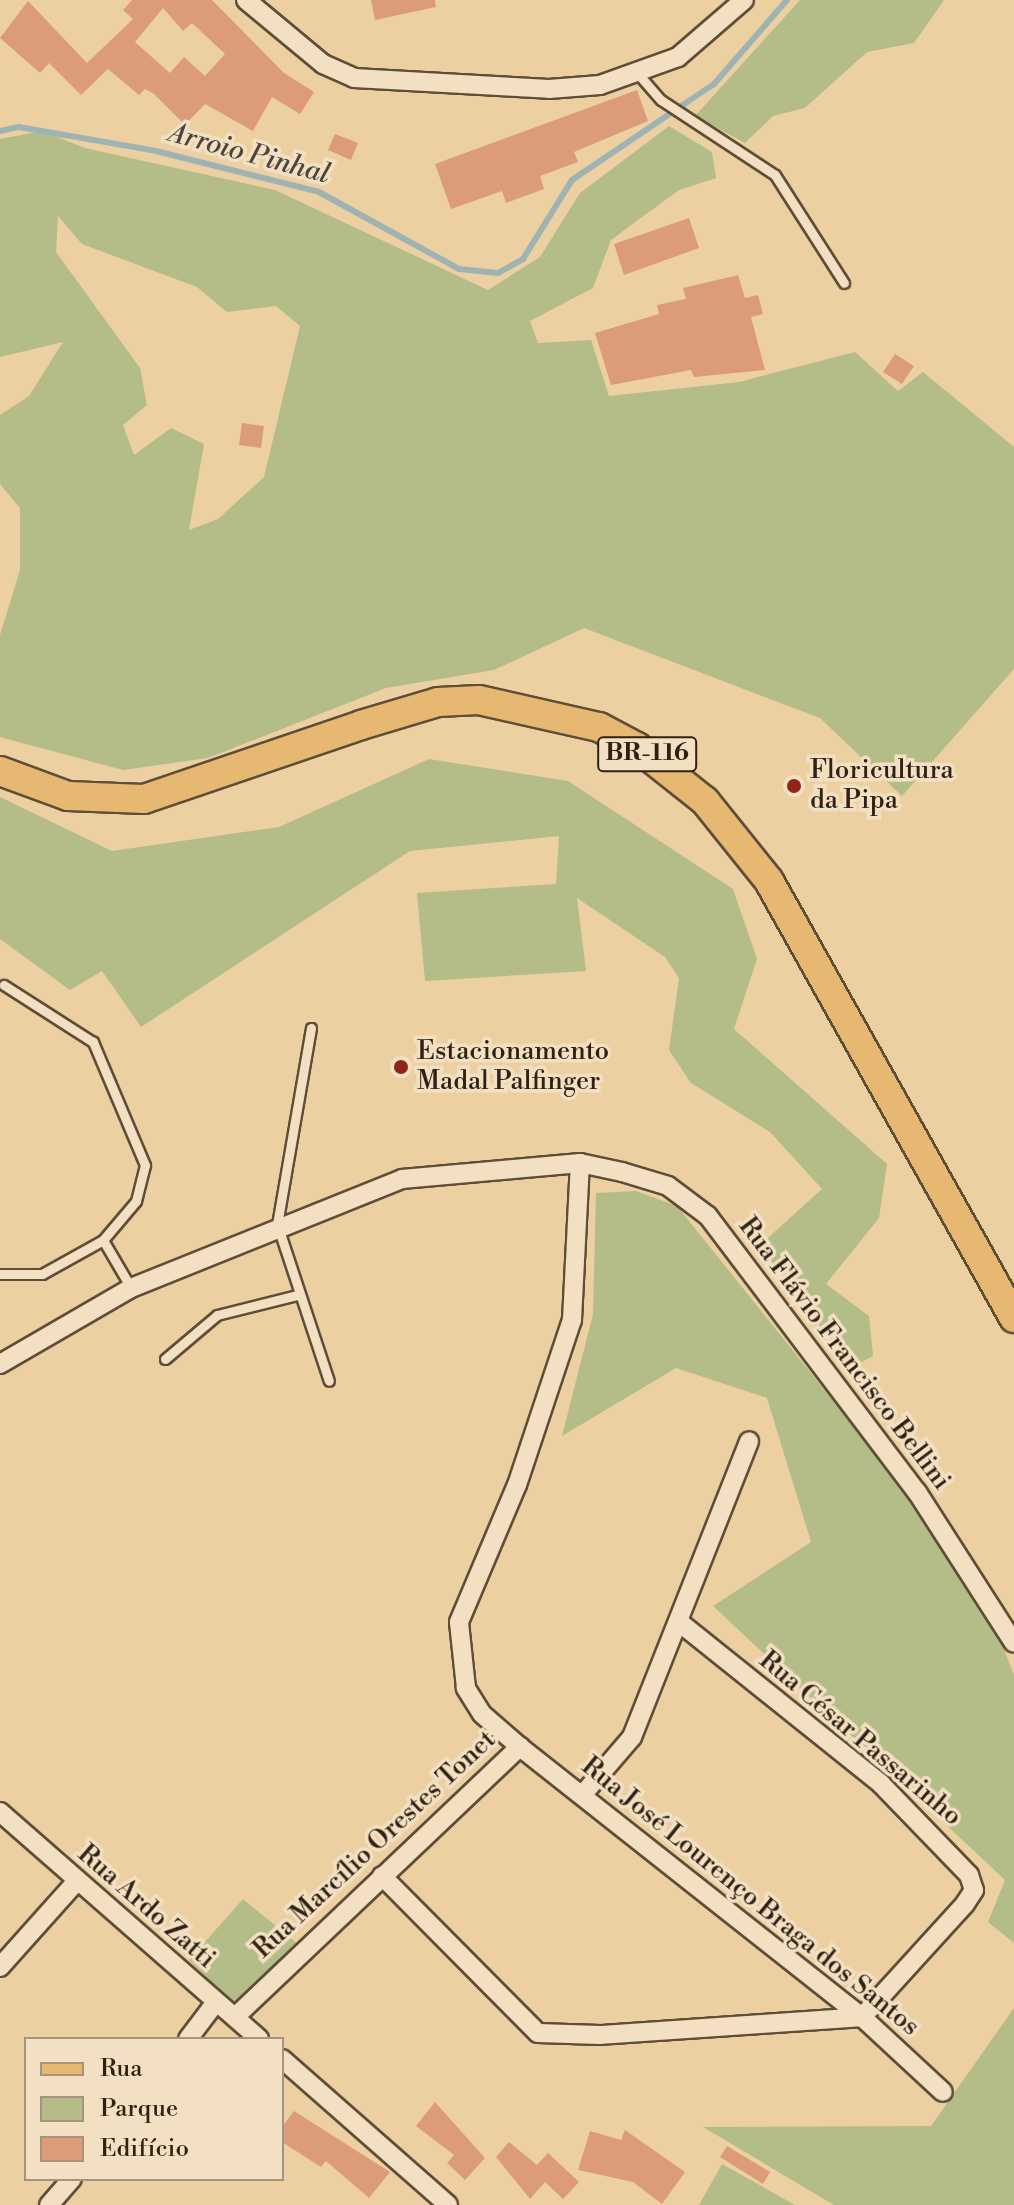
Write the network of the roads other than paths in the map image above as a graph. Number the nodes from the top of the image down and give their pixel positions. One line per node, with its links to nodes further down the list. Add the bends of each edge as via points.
1 (246, 0): 4 (street, via 323,64 354,78 549,89)
2 (744, 0): 3 (street)
3 (726, 9): 4 (street, via 678,57)
4 (639, 75): 5 (lane, via 661,100 775,175)
5 (844, 283)
6 (0, 771): 15 (main road, BR-116, via 68,796 144,799 387,717 479,700 599,727 637,747 705,801 769,881)
7 (4, 985): 11 (lane, via 93,1042 134,1126 145,1165 139,1189)
8 (311, 1028): 10 (lane)
9 (580, 1163): 10 (street, Rua Flávio Francisco Bellini, via 402,1179); 21 (street, Rua Flávio Francisco Bellini, via 668,1186 708,1216 917,1492); 22 (street, Rua Marcílio Orestes Tonet, via 572,1320 517,1485 459,1622 466,1688 482,1714)
10 (277, 1224): 13 (street, Rua Flávio Francisco Bellini); 14 (lane)
11 (103, 1240): 12 (lane, via 42,1274); 13 (lane)
12 (0, 1274)
13 (131, 1288): 17 (street, Rua Flávio Francisco Bellini)
14 (297, 1295): 16 (lane, via 217,1315); 18 (lane)
15 (1014, 1318)
16 (165, 1359)
17 (0, 1364)
18 (329, 1381)
19 (749, 1441): 20 (street)
20 (679, 1622): 23 (street, via 632,1737); 30 (street, Rua César Passarinho, via 881,1784 969,1875 974,1890 965,1904)
21 (1014, 1643)
22 (520, 1747): 23 (street, Rua José Lourenço Braga dos Santos); 25 (street, Rua Marcílio Orestes Tonet)
23 (584, 1793): 30 (street, Rua José Lourenço Braga dos Santos)
24 (0, 1812): 26 (street, Rua Ardo Zatti)
25 (382, 1876): 29 (street, Rua Marcílio Orestes Tonet); 30 (street, via 538,2033 600,2035)
26 (77, 1881): 27 (street); 28 (street, Rua Ardo Zatti)
27 (0, 1967)
28 (216, 2002): 29 (street, Rua Ardo Zatti); 31 (street)
29 (235, 2017): 32 (street, Rua Ardo Zatti)
30 (862, 2017): 34 (street, Rua José Lourenço Braga dos Santos)
31 (190, 2037)
32 (257, 2037)
33 (284, 2061): 37 (street)
34 (943, 2092)
35 (70, 2181): 36 (street)
36 (49, 2205)
37 (448, 2205)

